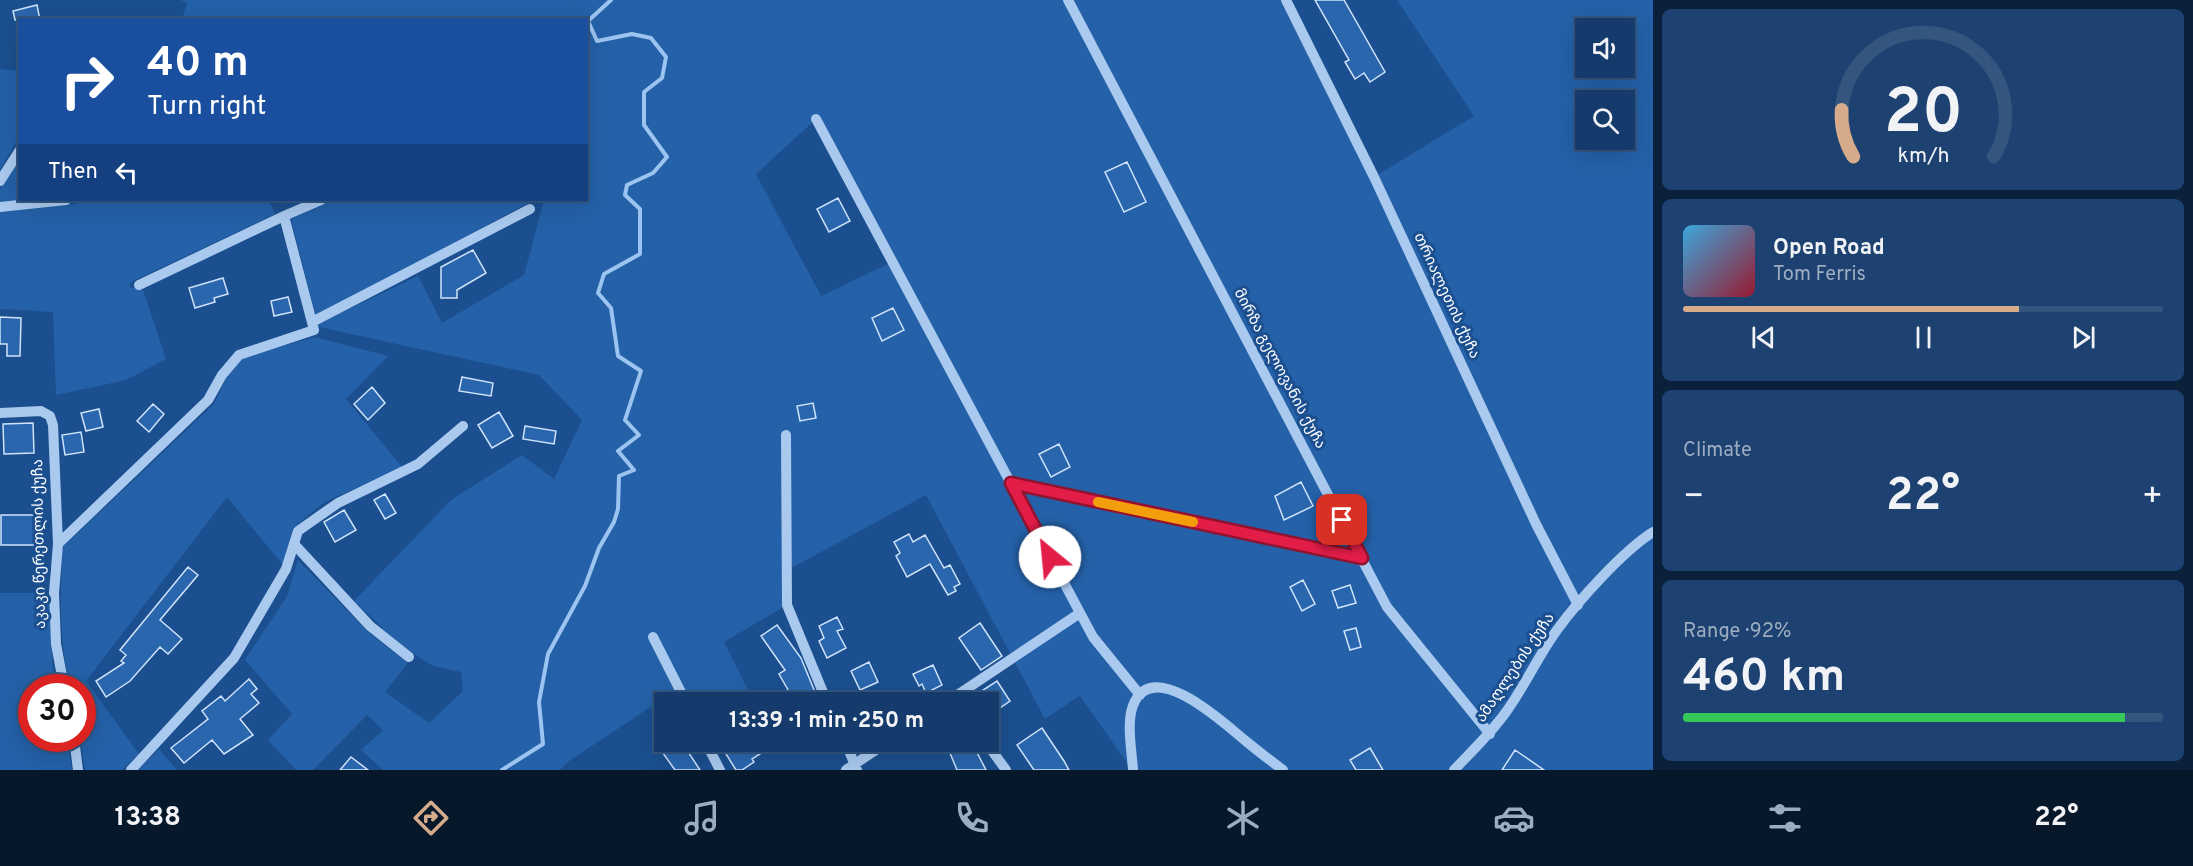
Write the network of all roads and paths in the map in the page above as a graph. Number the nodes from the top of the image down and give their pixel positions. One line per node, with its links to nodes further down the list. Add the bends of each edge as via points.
1 (1068, 0): 20 (street, მირზა გელოვანის ქუჩა)
2 (1286, 0): 21 (street, თრიალეთის ქუჩა)
3 (816, 119): 16 (street)
4 (18, 153): 5 (street)
5 (0, 181)
6 (57, 201): 8 (street)
7 (319, 201): 10 (street)
8 (0, 207)
9 (530, 209): 12 (street)
10 (284, 216): 11 (street); 12 (street)
11 (139, 285)
12 (312, 322): 18 (street, via 314,330 239,355 208,400)
13 (0, 413): 18 (street, აკაკი წერეთლის ქუჩა, via 41,411 50,416)
14 (463, 426): 19 (street, via 418,464 338,503 298,531)
15 (786, 435): 27 (street, via 787,605)
16 (1011, 483): 20 (street); 22 (street)
17 (1653, 532): 21 (street, ამაღლების ქუჩა)
18 (58, 544): 25 (street, აკაკი წერეთლის ქუჩა, via 54,593)
19 (294, 544): 24 (street, via 370,626); 38 (street, via 286,569 234,658)
20 (1362, 558): 30 (street, მირზა გელოვანის ქუჩა, via 1387,607)
21 (1578, 605): 30 (street, ამაღლების ქუჩა)
22 (1080, 613): 28 (street); 29 (street, via 1093,637)
23 (653, 638): 26 (street)
24 (409, 657)
25 (62, 674)
26 (681, 692)
27 (823, 692)
28 (965, 692)
29 (1140, 695): 41 (street, via 1132,710); 42 (street, via 1173,690 1196,701)
30 (1490, 734): 43 (street, ამაღლების ქუჩა)
31 (76, 752): 37 (street)
32 (711, 752): 39 (street)
33 (848, 752): 36 (street)
34 (874, 752): 36 (street)
35 (993, 752): 40 (street)
36 (853, 768)
37 (78, 770)
38 (131, 770)
39 (720, 770)
40 (1006, 770)
41 (1133, 770)
42 (1283, 770)
43 (1454, 770)

